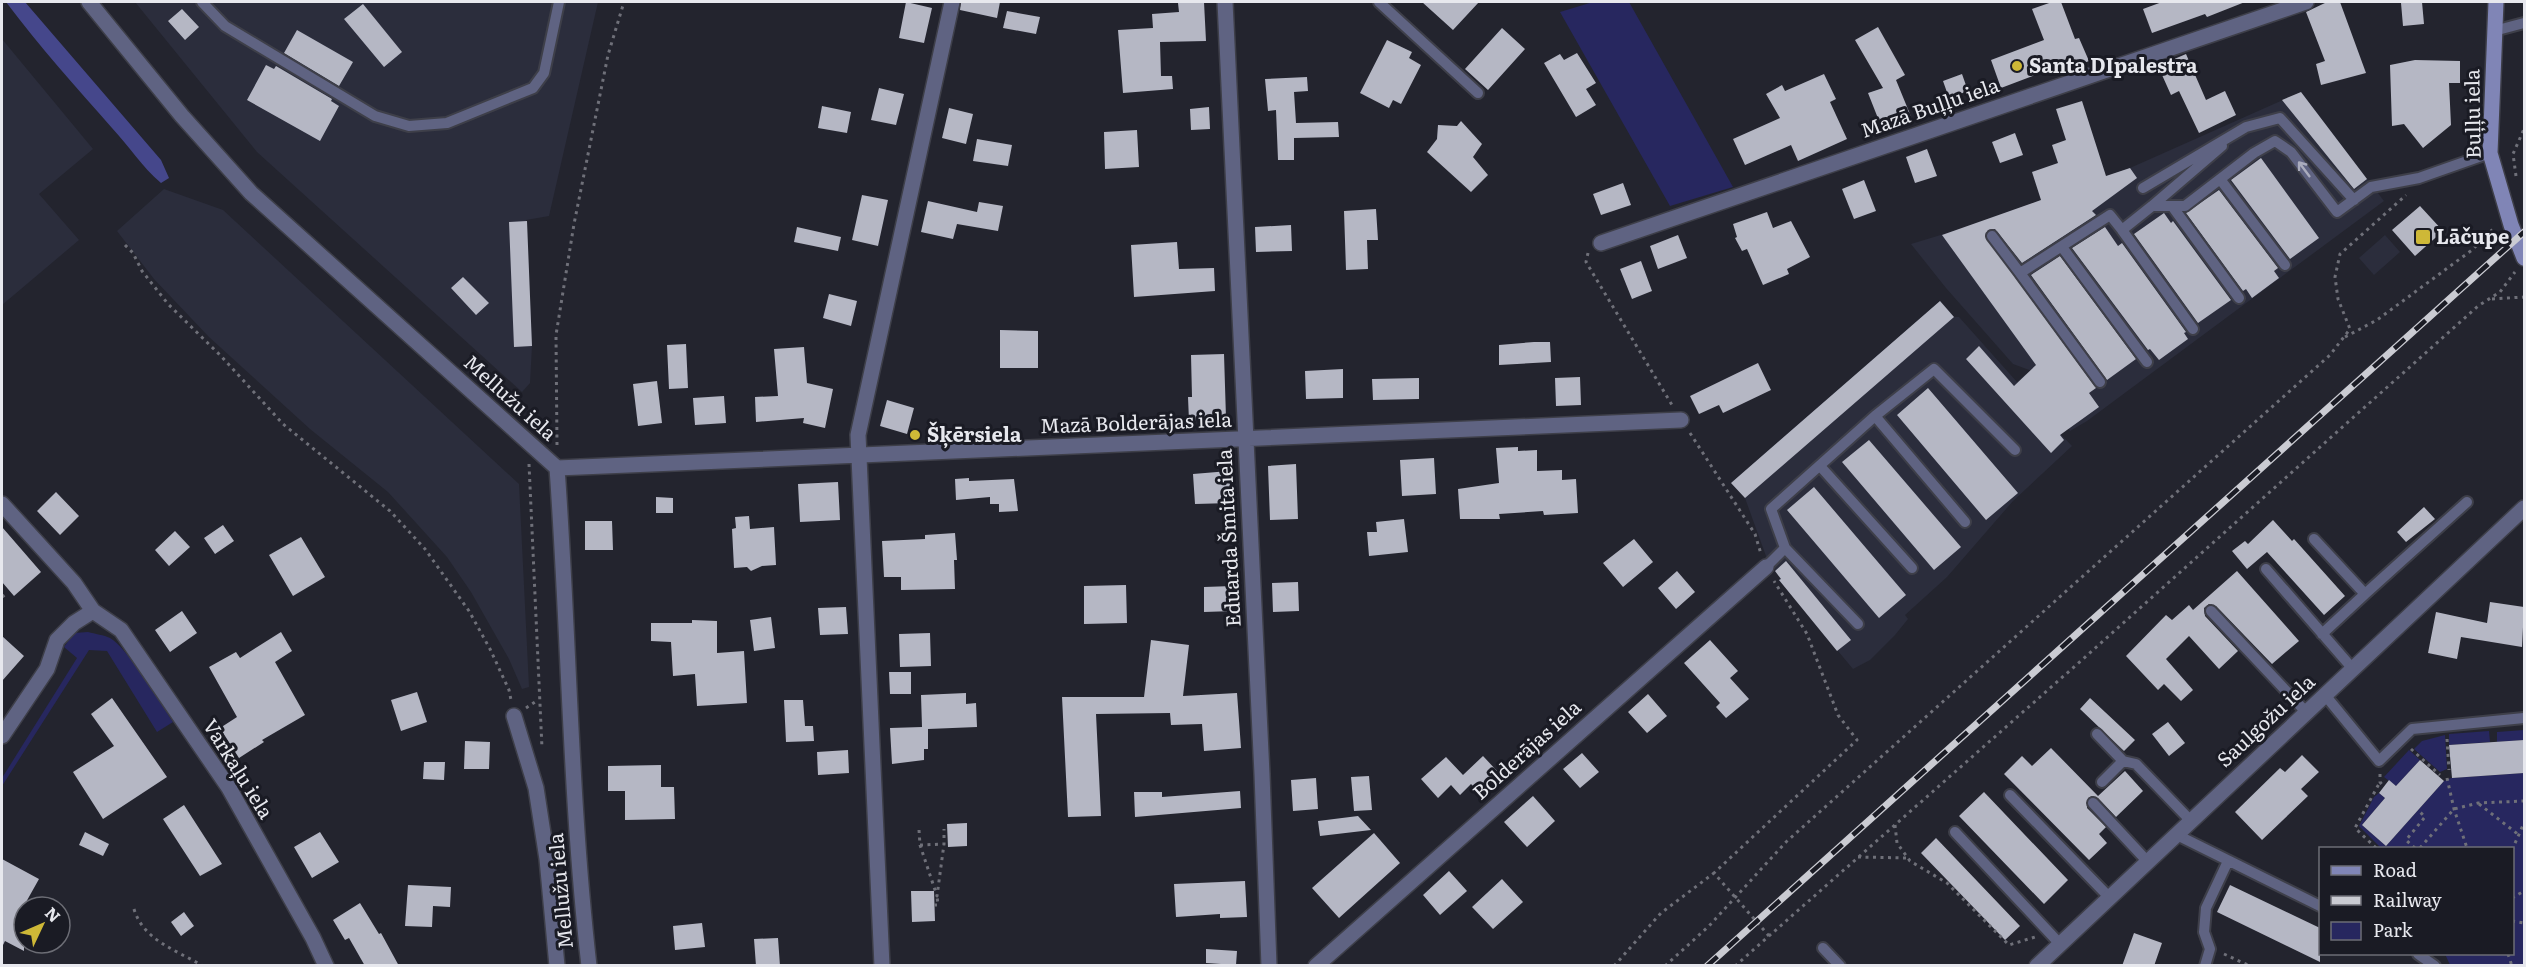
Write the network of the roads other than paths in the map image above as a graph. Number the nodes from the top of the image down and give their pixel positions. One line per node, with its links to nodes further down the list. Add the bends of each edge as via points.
1 (89, 2): 36 (street, Mellužu iela, via 250,193)
2 (202, 2): 3 (lane, via 225,26 375,116 409,126 447,123 533,88 544,73)
3 (559, 2)
4 (952, 2): 34 (street, via 860,426)
5 (1225, 2): 32 (street, Eduarda Šmita iela)
6 (1379, 2): 11 (lane)
7 (2306, 2): 21 (street, Mazā Buļļu iela)
8 (2496, 2): 10 (street, Buļļu iela)
9 (2524, 22): 10 (lane)
10 (2494, 31): 13 (street, Buļļu iela)
11 (1478, 93)
12 (2233, 135): 15 (lane); 16 (lane, via 2246,127 2280,118); 17 (lane)
13 (2490, 153): 16 (lane, via 2420,178 2371,187); 23 (street, Buļļu iela)
14 (2220, 179): 16 (lane, one-way to 14, via 2337,213 2290,152 2275,141); 18 (lane, via 2185,206); 24 (lane)
15 (2143, 188)
16 (2354, 200)
17 (2152, 206): 18 (lane); 19 (lane)
18 (2172, 206): 26 (lane)
19 (2122, 230): 22 (lane, via 2110,215); 27 (lane)
20 (1992, 236): 25 (lane)
21 (1601, 243)
22 (2062, 247): 25 (lane); 28 (lane)
23 (2524, 258)
24 (2285, 265)
25 (2020, 273): 29 (lane)
26 (2239, 298)
27 (2193, 329)
28 (2147, 362)
29 (2100, 382)
30 (1875, 416): 33 (lane, via 1934,369); 35 (lane); 40 (lane)
31 (1681, 420): 32 (street, Mazā Bolderājas iela)
32 (1245, 440): 34 (street, Mazā Bolderājas iela); 76 (street, Eduarda Šmita iela)
33 (2015, 450)
34 (858, 456): 36 (street, Mazā Bolderājas iela); 75 (street)
35 (1820, 466): 42 (lane, via 1771,509); 44 (lane)
36 (557, 468): 74 (street, Mellužu iela, via 573,792)
37 (2467, 502): 46 (lane)
38 (2, 504): 48 (street, via 74,583)
39 (2524, 508): 51 (street, Saulgožu iela)
40 (1965, 522)
41 (2314, 539): 46 (lane)
42 (1785, 548): 43 (lane); 49 (lane)
43 (1766, 567): 77 (street, Bolderājas iela)
44 (1912, 568)
45 (2266, 569): 50 (lane)
46 (2365, 594): 50 (lane)
47 (2211, 610): 53 (lane)
48 (93, 612): 57 (street, via 57,640 47,669); 72 (street, Varkaļu iela, via 121,630 229,788)
49 (1858, 624)
50 (2322, 634): 51 (lane)
51 (2353, 669): 52 (street, Saulgožu iela)
52 (2325, 695): 53 (street, Saulgožu iela); 55 (lane, via 2379,760 2412,729)
53 (2306, 712): 62 (street, Saulgožu iela)
54 (514, 716): 73 (street, Mellužu iela, via 536,788)
55 (2524, 718)
56 (2097, 734): 58 (lane)
57 (2, 736)
58 (2123, 761): 59 (lane); 62 (lane, via 2136,764)
59 (2102, 783)
60 (2010, 795): 67 (lane)
61 (2093, 803): 65 (lane)
62 (2190, 820): 64 (street, Saulgožu iela)
63 (1955, 832): 69 (lane)
64 (2175, 834): 65 (street, Saulgožu iela); 66 (lane)
65 (2147, 861): 67 (street, Saulgožu iela)
66 (2228, 861): 68 (lane); 80 (lane, via 2206,908 2204,933 2210,949)
67 (2109, 897): 69 (street, Saulgožu iela)
68 (2319, 906)
69 (2060, 944): 79 (street, Saulgožu iela)
70 (1823, 948): 78 (lane)
71 (2419, 955): 81 (lane)
72 (326, 966)
73 (557, 966)
74 (589, 966)
75 (882, 966)
76 (1269, 966)
77 (1316, 966)
78 (1840, 966)
79 (2037, 966)
80 (2205, 966)
81 (2435, 966)

